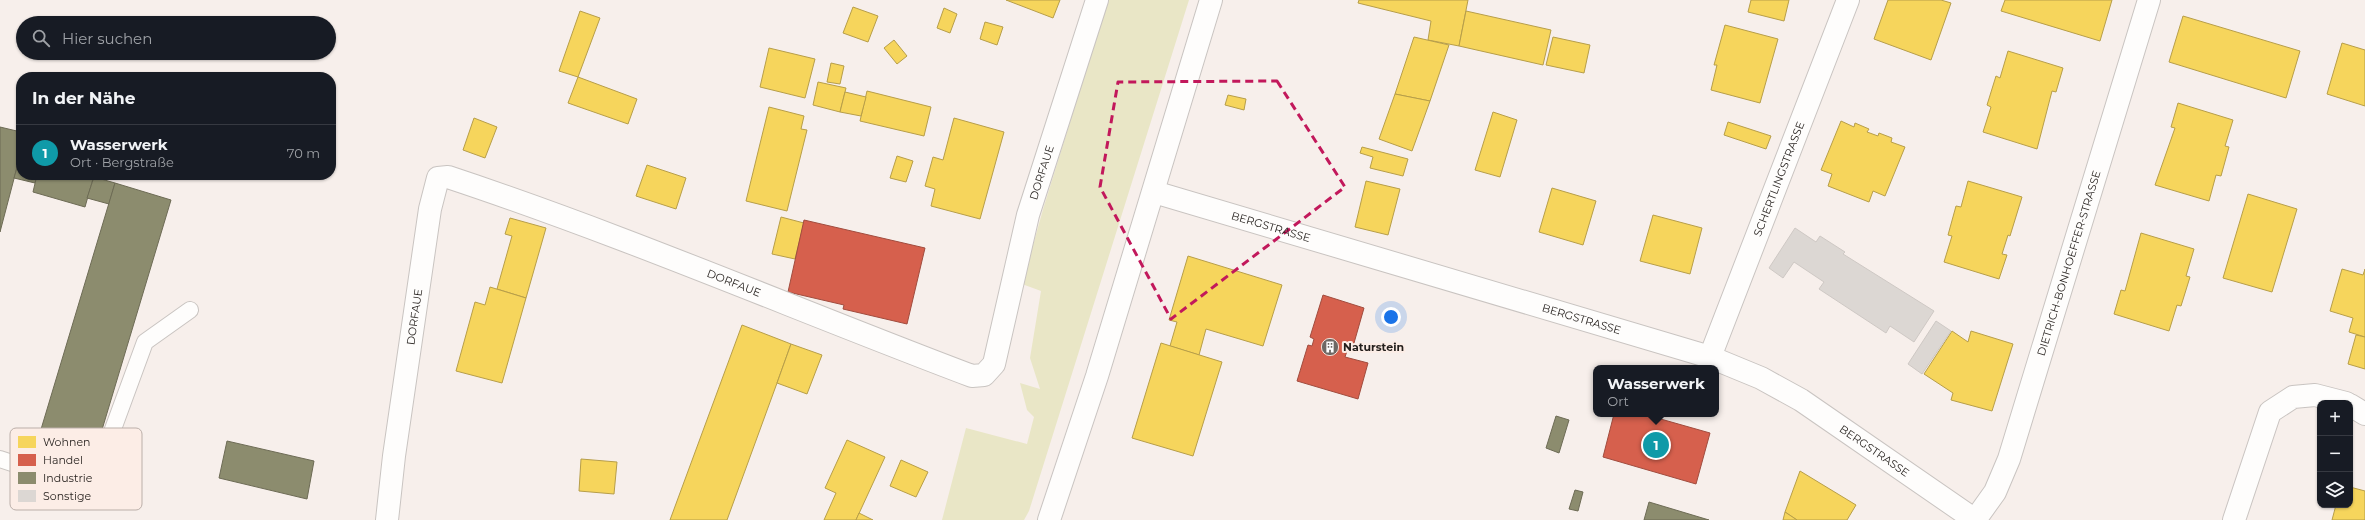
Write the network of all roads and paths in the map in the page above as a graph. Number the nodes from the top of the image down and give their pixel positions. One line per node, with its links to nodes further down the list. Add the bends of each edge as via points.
1 (1096, 0): 14 (street, DORFAUE, via 1028,215 994,364 984,375 972,376 855,332 635,243 448,177 438,178 428,217)
2 (1212, 0): 5 (street)
3 (1848, 0): 7 (street, SCHERTLINGSTRASSE)
4 (2149, 0): 16 (street, DIETRICH-BONHOEFFER-STRASSE, via 2009,459 1995,492)
5 (1154, 192): 7 (street, BERGSTRASSE); 15 (street)
6 (190, 310): 11 (lane, via 145,342)
7 (1710, 357): 16 (street, BERGSTRASSE, via 1761,378 1795,396)
8 (2334, 400): 17 (street, via 2315,395 2293,397 2270,412)
9 (2353, 407): 10 (street)
10 (2365, 414)
11 (113, 428)
12 (0, 459): 13 (lane)
13 (10, 462)
14 (387, 520)
15 (1049, 520)
16 (1975, 520)
17 (2234, 520)

